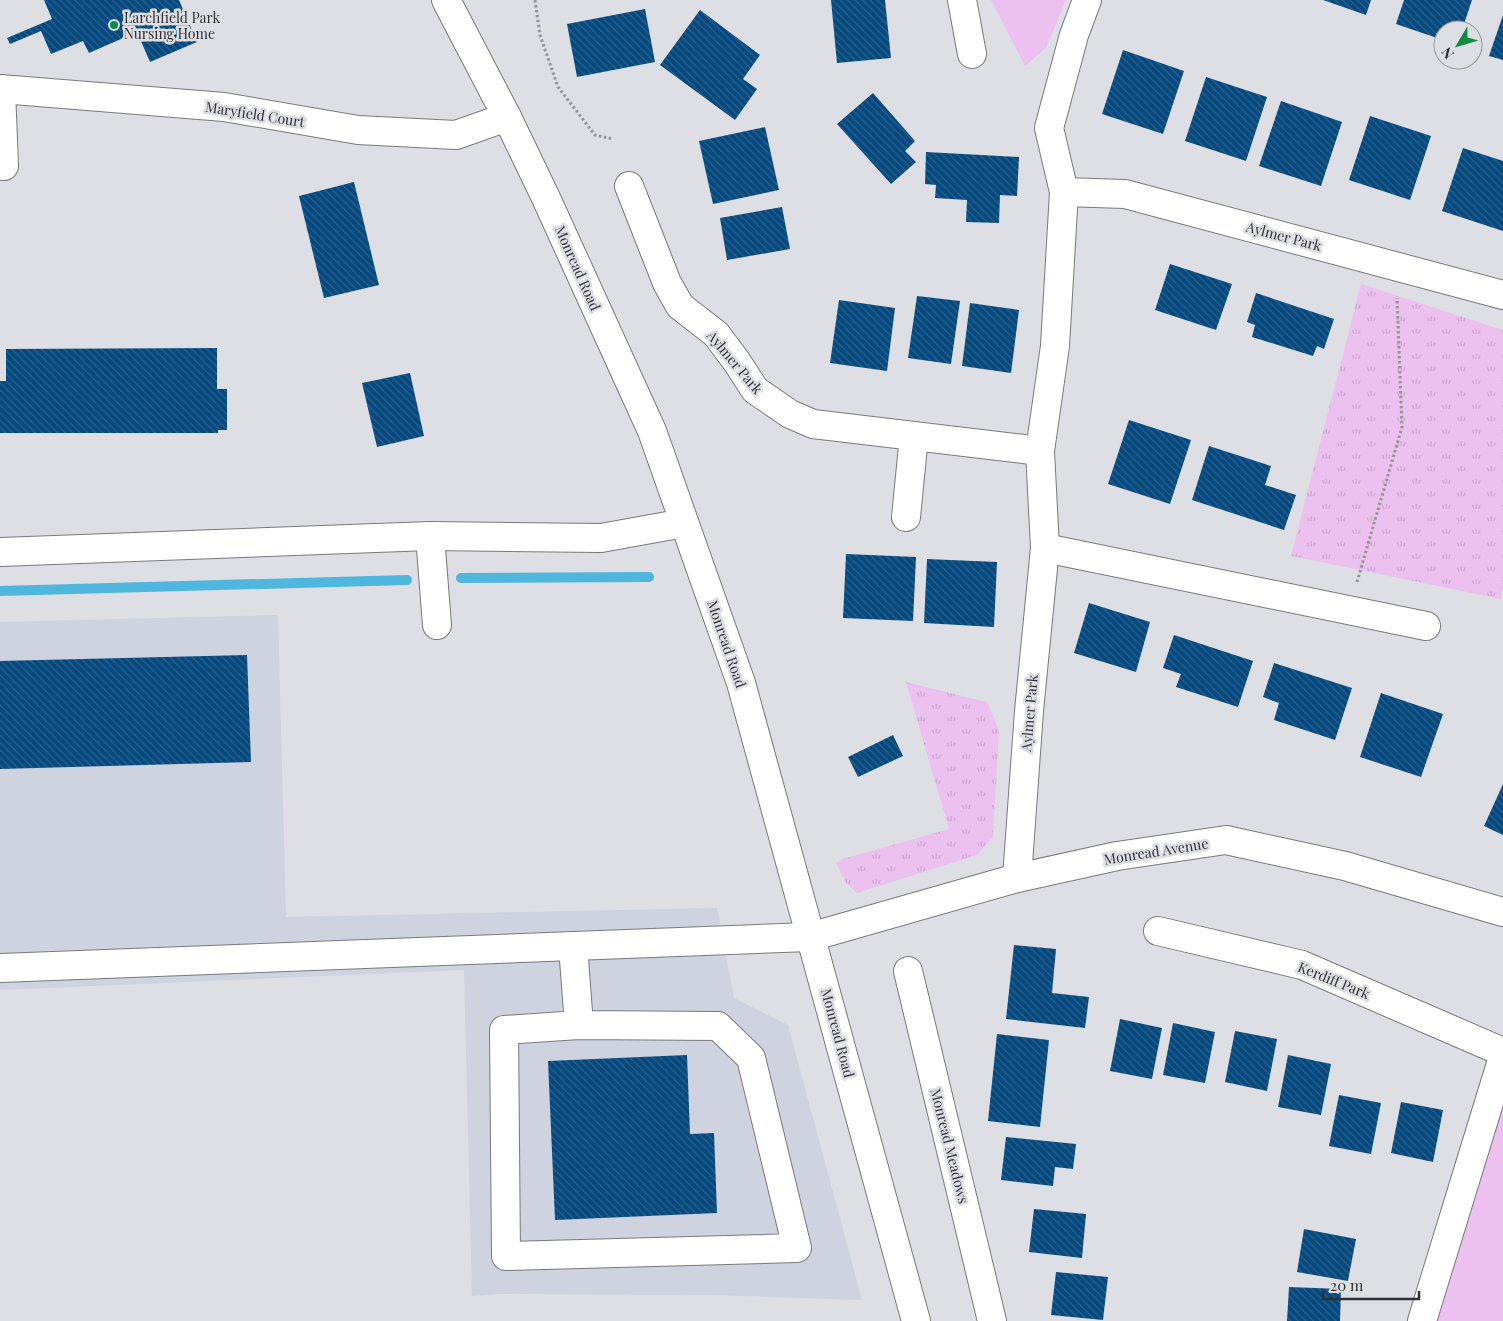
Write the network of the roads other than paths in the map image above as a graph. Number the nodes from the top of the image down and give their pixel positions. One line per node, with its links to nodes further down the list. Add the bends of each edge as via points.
1 (446, 0): 6 (street, Monread Road)
2 (962, 0): 4 (street)
3 (1087, 0): 9 (street, Aylmer Park, via 1074,35 1049,128)
4 (972, 54)
5 (1, 89): 6 (street, Maryfield Court, via 224,107 358,130 456,134); 7 (street)
6 (507, 117): 14 (street, Monread Road, via 652,432)
7 (4, 166)
8 (629, 186): 11 (street, Aylmer Park, via 667,283 680,306 716,334 755,390 790,414 813,424)
9 (1064, 192): 10 (street, Aylmer Park, via 1125,194); 12 (street, Aylmer Park, via 1055,346)
10 (1503, 294)
11 (914, 436): 12 (street, Aylmer Park); 13 (street)
12 (1040, 451): 16 (street, Aylmer Park)
13 (906, 517)
14 (684, 523): 15 (street, via 601,538); 23 (street, Monread Road, via 741,684)
15 (430, 536): 17 (street); 18 (street)
16 (1045, 548): 19 (street); 20 (street, Aylmer Park)
17 (0, 552)
18 (437, 625)
19 (1426, 626)
20 (1017, 878): 21 (street, Monread Avenue, via 1118,856 1226,840 1344,866); 23 (street, Monread Avenue)
21 (1503, 912)
22 (1158, 930): 28 (street, Kerdiff Park, via 1302,965)
23 (810, 937): 24 (street, Monread Avenue); 30 (street, Monread Road)
24 (573, 946): 25 (street, Monread Avenue); 27 (street)
25 (0, 968)
26 (908, 971): 31 (street, Monread Meadows)
27 (579, 1025): 27 (street, via 718,1026 751,1058 797,1248 506,1256 504,1030)
28 (1503, 1052)
29 (1503, 1057): 32 (street)
30 (916, 1321)
31 (992, 1321)
32 (1422, 1321)

